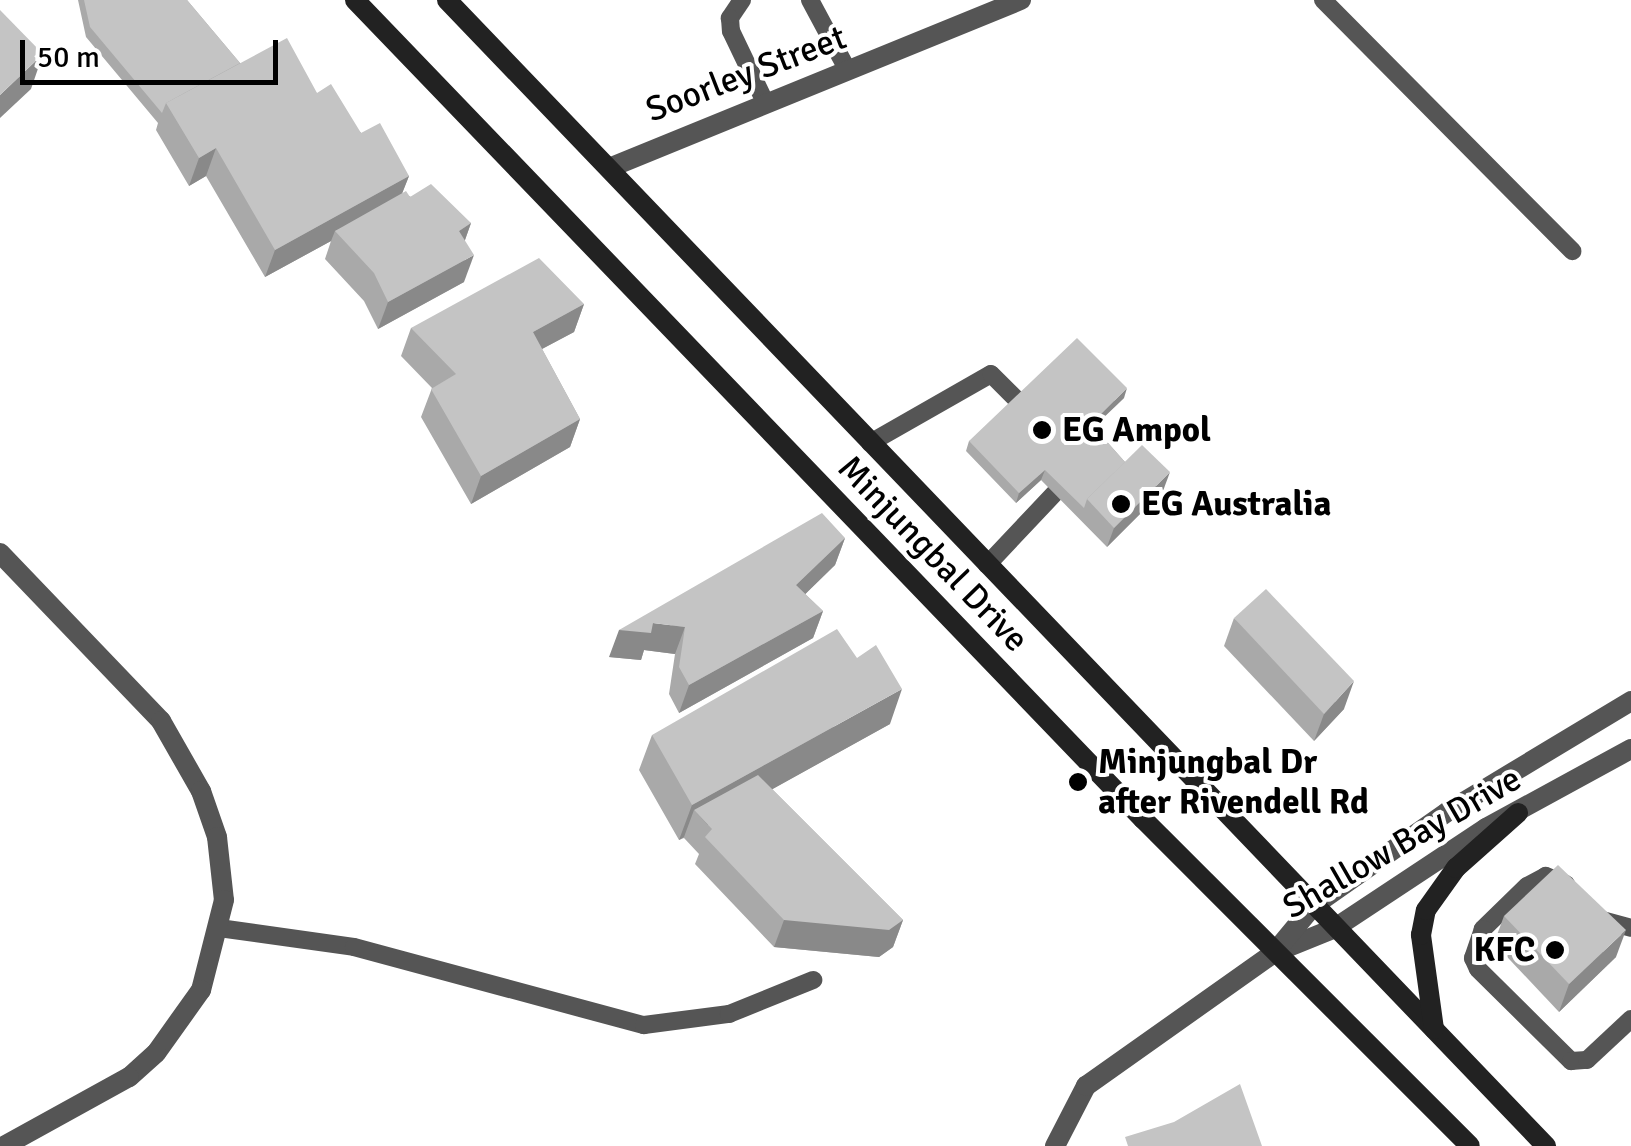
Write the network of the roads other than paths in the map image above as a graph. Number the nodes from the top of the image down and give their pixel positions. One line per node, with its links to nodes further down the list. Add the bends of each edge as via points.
1 (356, 0): 23 (main road, Minjungbal Drive)
2 (448, 0): 9 (main road, Minjungbal Drive)
3 (742, 0): 8 (lane, via 730,18 731,31)
4 (810, 0): 7 (lane)
5 (1021, 0): 7 (street, Soorley Street)
6 (1323, 0): 10 (lane)
7 (847, 69): 8 (street, Soorley Street)
8 (764, 102): 9 (street, Soorley Street)
9 (609, 168): 12 (main road, Minjungbal Drive)
10 (1572, 252)
11 (1043, 426): 12 (lane, via 991,374)
12 (870, 443): 15 (main road, Minjungbal Drive)
13 (1068, 452): 15 (lane, via 1082,465)
14 (0, 553): 20 (street, via 169,736 201,791 217,837)
15 (987, 566): 19 (main road, Minjungbal Drive)
16 (1631, 701): 19 (street, Shallow Bay Drive, via 1448,812)
17 (1631, 748): 18 (street, Shallow Bay Drive)
18 (1518, 813): 21 (street, Shallow Bay Drive); 26 (main road, via 1456,868 1426,910 1421,934)
19 (1313, 906): 21 (main road, Minjungbal Drive); 23 (street, Shallow Bay Drive)
20 (220, 928): 24 (lane, via 354,947 644,1025 729,1014); 27 (street, via 201,990 156,1054 129,1077)
21 (1336, 928): 23 (street, Shallow Bay Drive); 26 (main road, Minjungbal Drive)
22 (1631, 928): 25 (lane, via 1602,920 1568,886 1546,876 1484,929 1473,958 1504,998 1571,1060 1587,1060)
23 (1274, 952): 28 (street, via 1112,1063 1069,1110); 29 (main road, Minjungbal Drive)
24 (813, 980)
25 (1631, 1019)
26 (1434, 1029): 30 (main road, Minjungbal Drive)
27 (4, 1146)
28 (1055, 1146)
29 (1470, 1146)
30 (1546, 1146)

